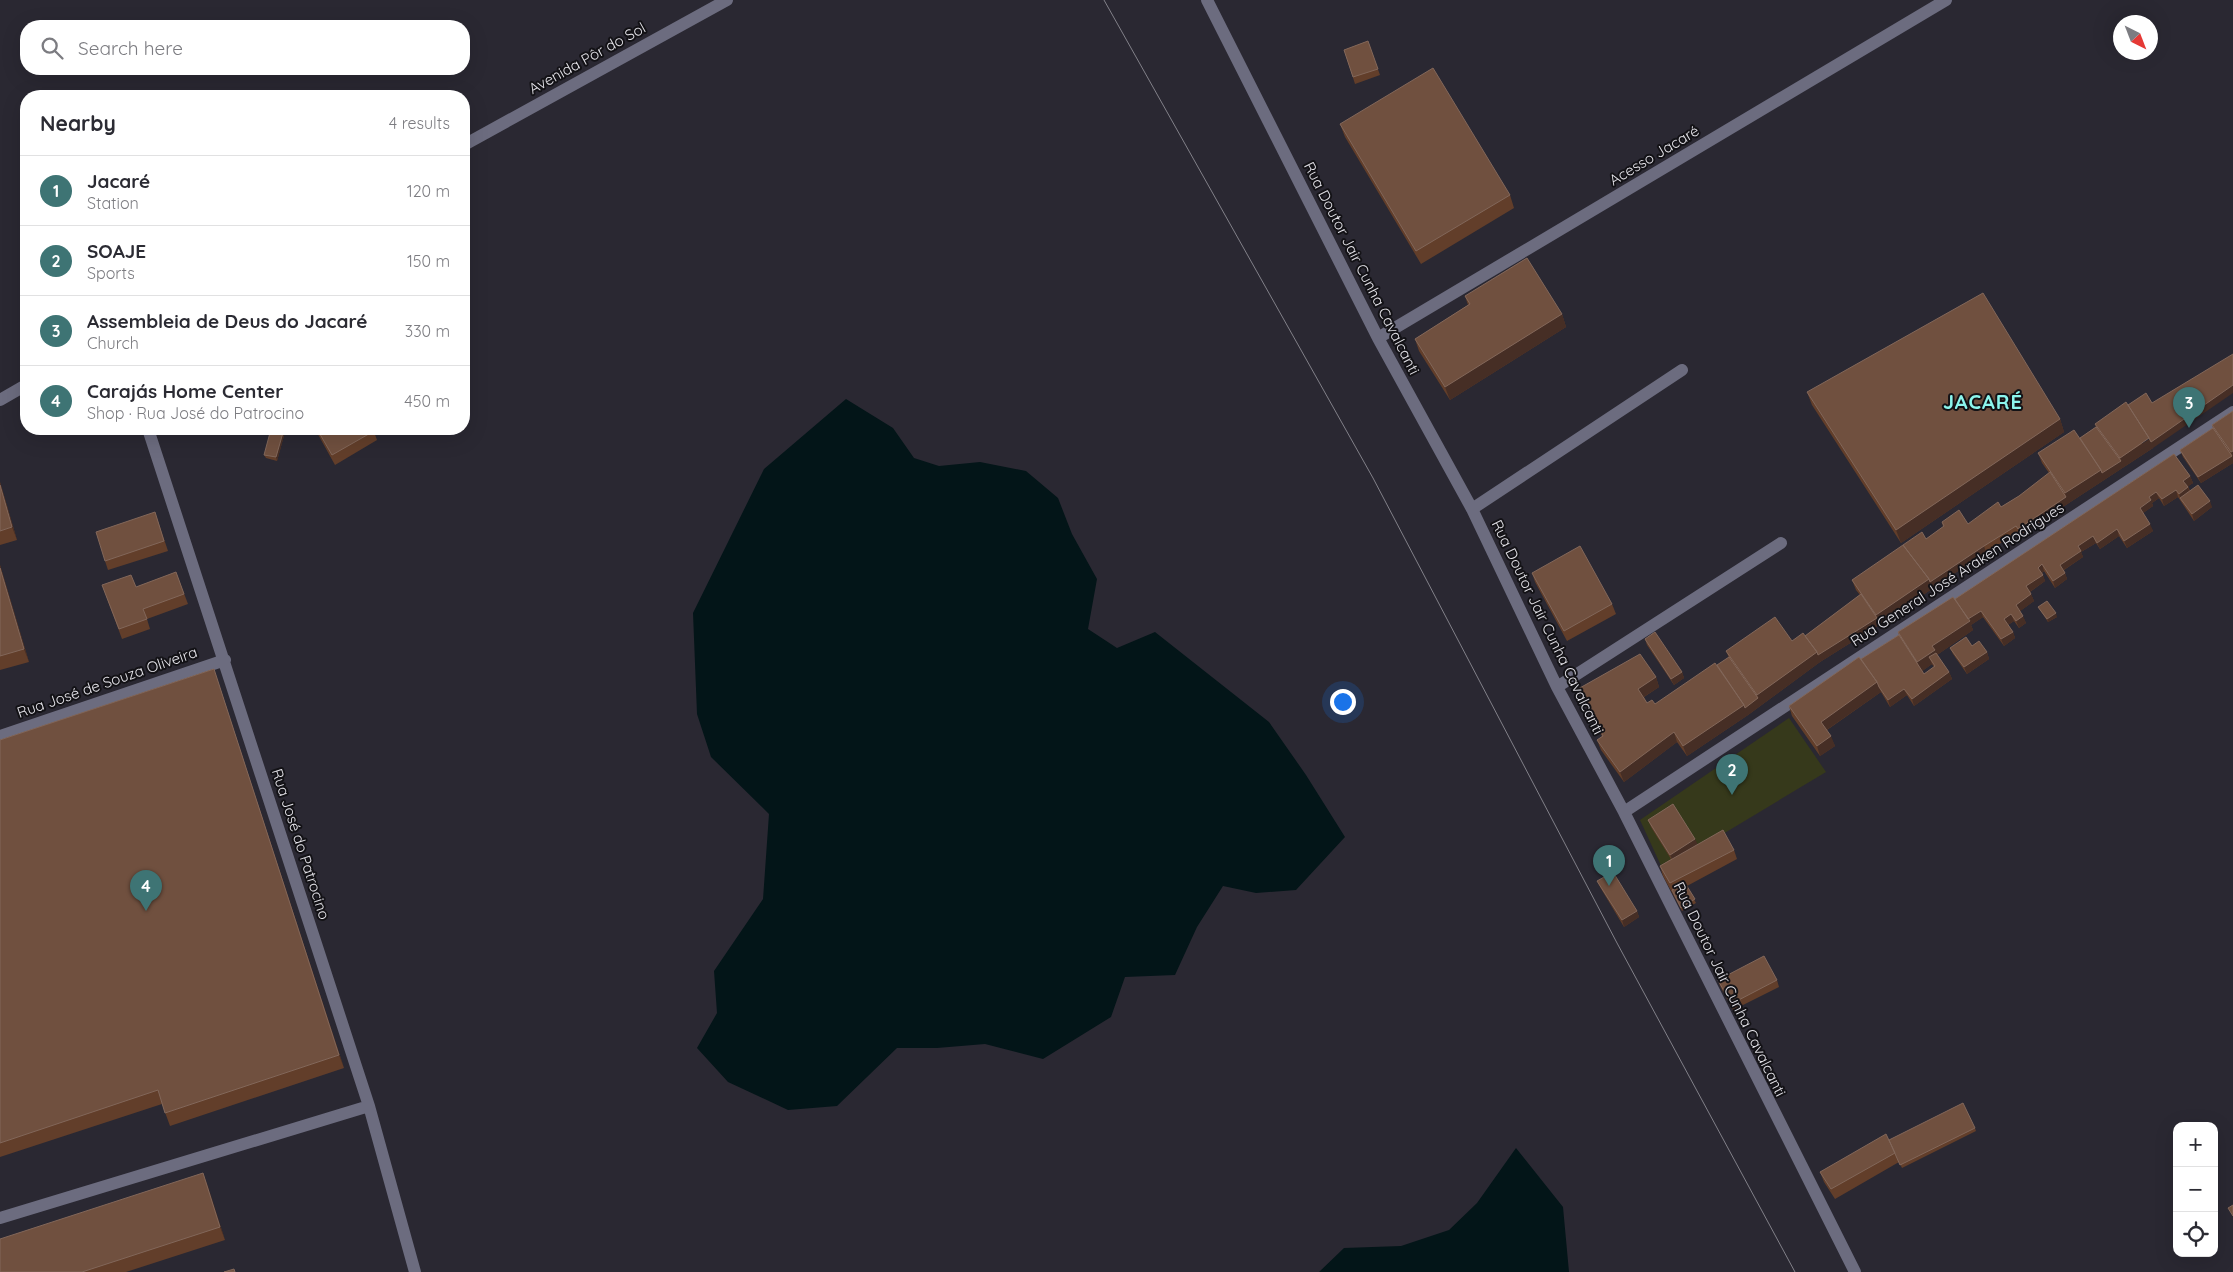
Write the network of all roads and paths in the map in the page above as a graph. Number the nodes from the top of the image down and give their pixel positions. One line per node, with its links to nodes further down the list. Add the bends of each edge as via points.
1 (727, 0): 4 (street, Avenida Pôr do Sol)
2 (1207, 0): 5 (street, Rua Doutor Jair Cunha Cavalcanti)
3 (1946, 0): 5 (street, Acesso Jacaré)
4 (470, 142)
5 (1378, 338): 11 (street, Rua Doutor Jair Cunha Cavalcanti)
6 (1682, 370): 11 (street)
7 (20, 388): 8 (street)
8 (0, 400)
9 (2233, 412): 16 (street, Rua General José Araken Rodrigues)
10 (150, 435): 13 (street, Rua José do Patrocino)
11 (1472, 509): 14 (street, Rua Doutor Jair Cunha Cavalcanti)
12 (1782, 543): 14 (street)
13 (225, 660): 15 (street, Rua José de Souza Oliveira); 17 (street, Rua José do Patrocino)
14 (1557, 687): 16 (street, Rua Doutor Jair Cunha Cavalcanti)
15 (0, 736)
16 (1624, 812): 20 (street, Rua Doutor Jair Cunha Cavalcanti)
17 (369, 1106): 18 (street); 19 (street, Rua José do Patrocino)
18 (0, 1218)
19 (415, 1272)
20 (1855, 1272)

